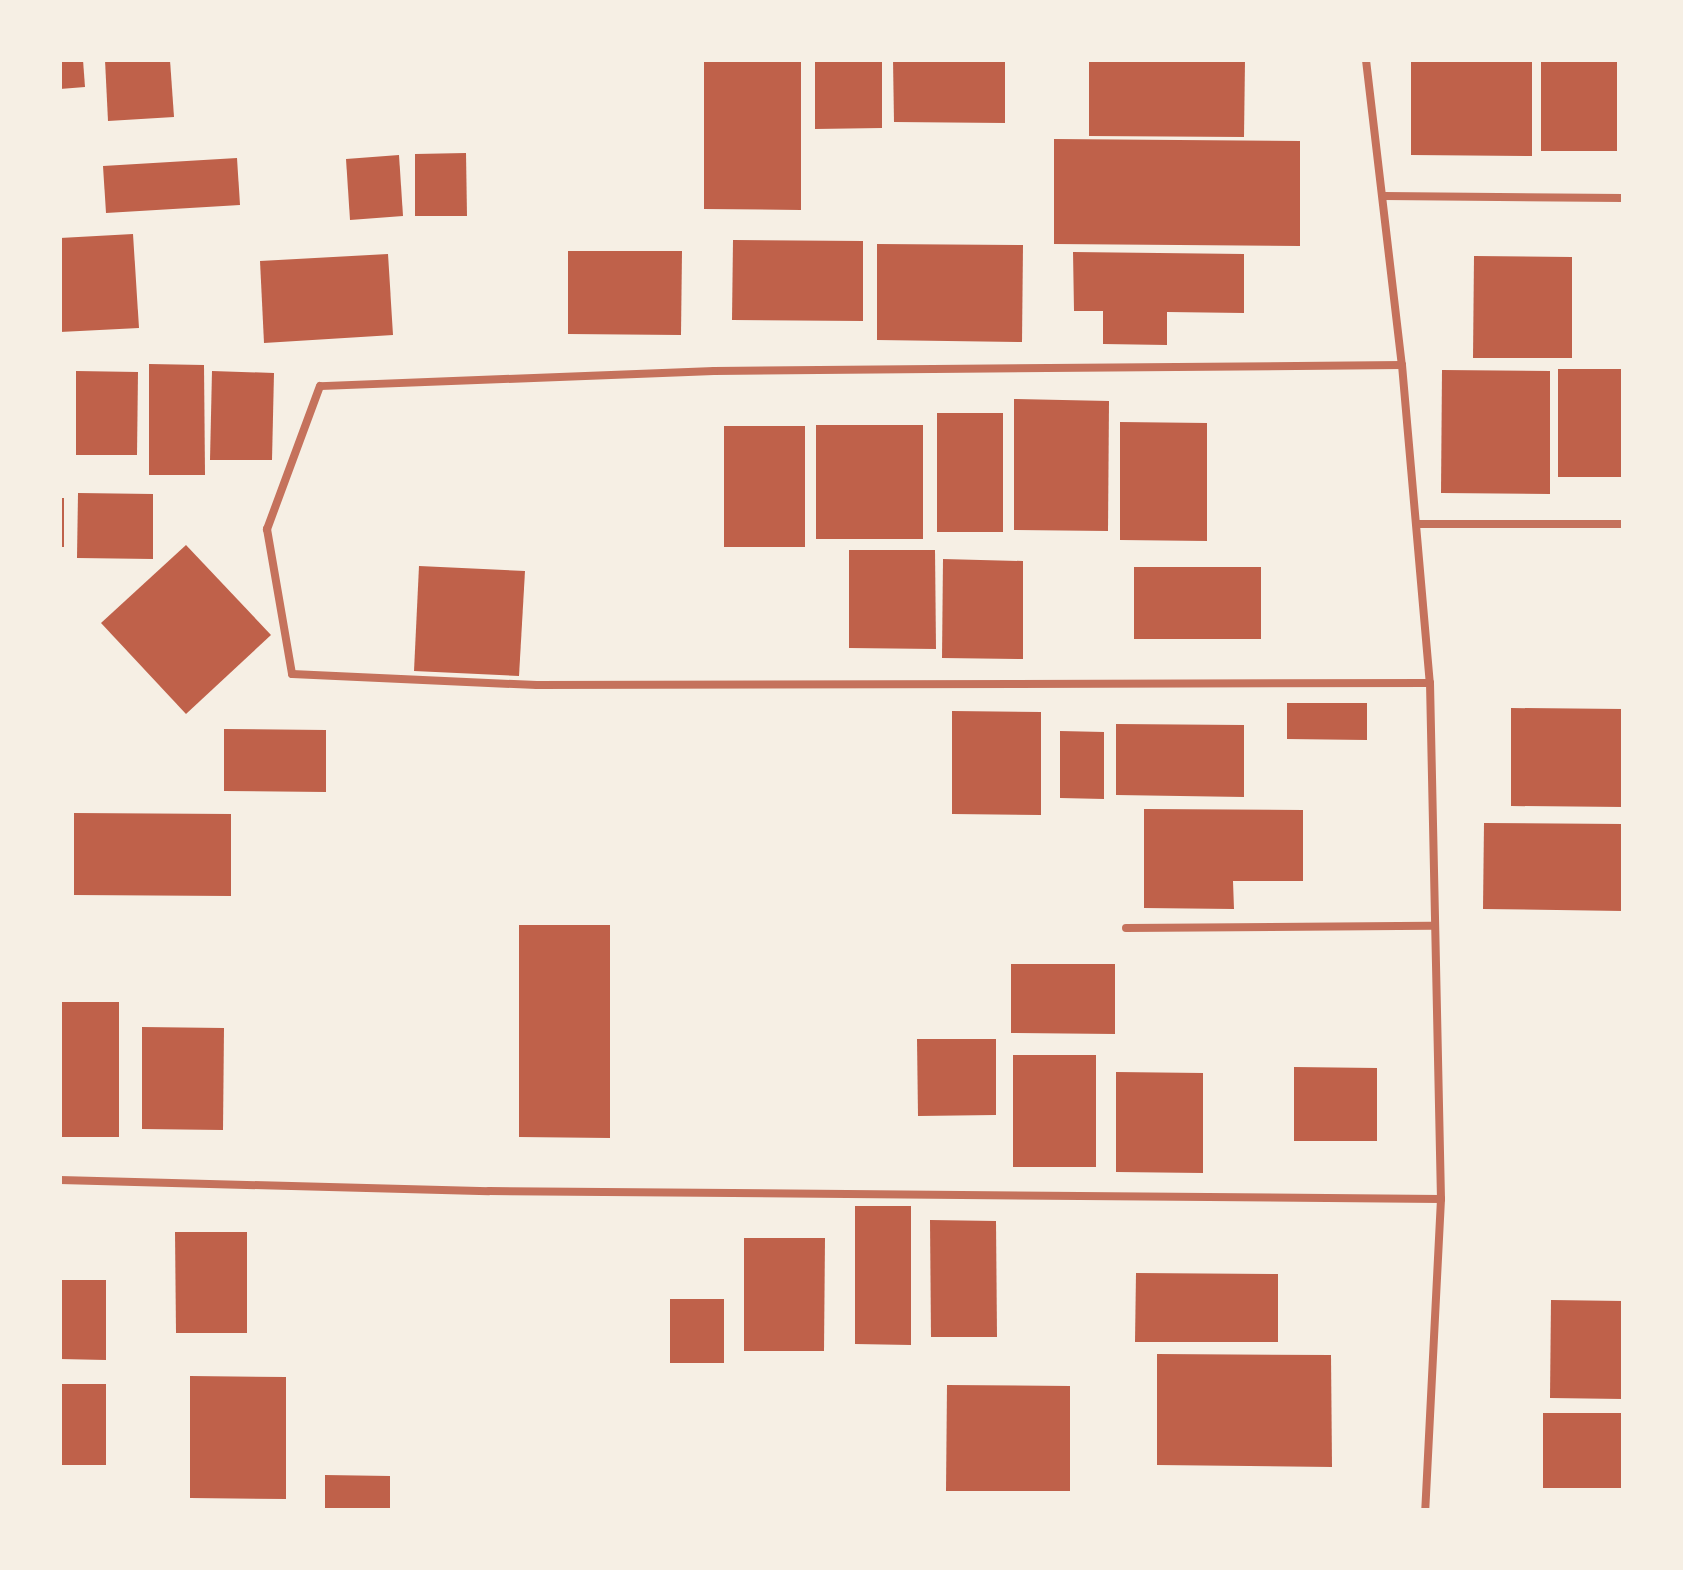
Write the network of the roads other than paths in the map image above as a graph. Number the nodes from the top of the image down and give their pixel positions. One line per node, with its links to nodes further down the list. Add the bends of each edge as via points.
1 (1366, 60): 2 (street)
2 (1384, 196): 3 (street); 4 (street)
3 (1623, 198)
4 (1402, 365): 5 (street); 7 (street, via 714,371 320,386 267,529 292,674 537,685)
5 (1417, 524): 6 (street); 7 (street)
6 (1623, 524)
7 (1430, 683): 8 (street)
8 (1431, 926): 9 (street); 11 (street)
9 (1126, 928)
10 (60, 1180): 11 (street, via 489,1191)
11 (1441, 1199): 12 (street)
12 (1425, 1510)

